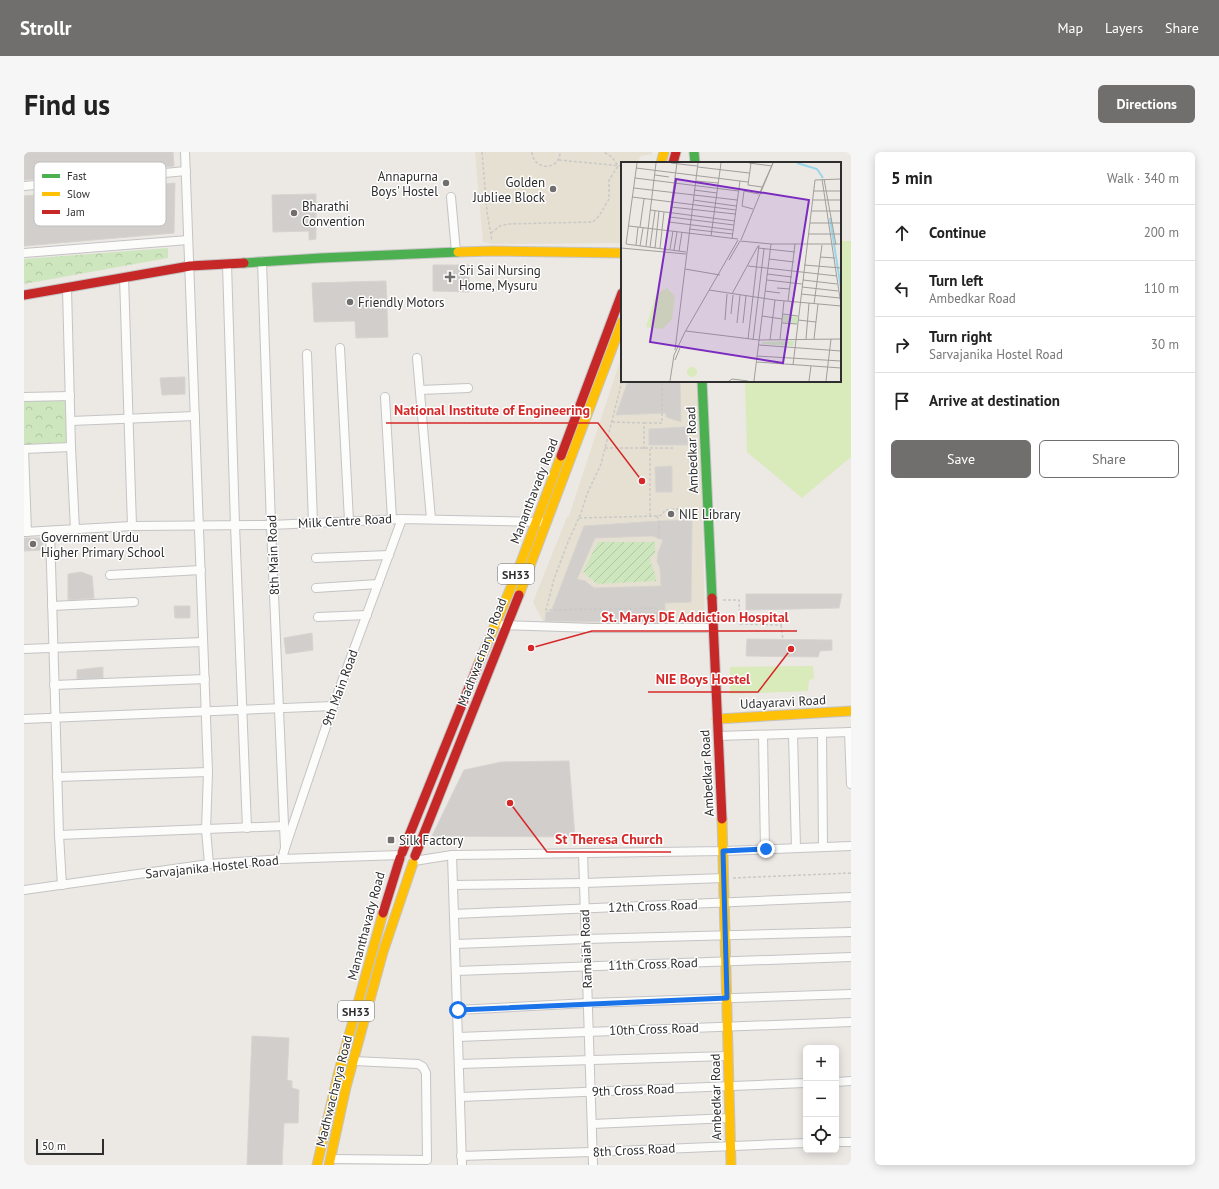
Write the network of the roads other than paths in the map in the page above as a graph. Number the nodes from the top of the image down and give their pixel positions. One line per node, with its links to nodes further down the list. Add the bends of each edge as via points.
1 (186, 152): 8 (street)
2 (664, 152): 5 (main road)
3 (676, 152): 6 (main road)
4 (694, 152): 7 (main road)
5 (661, 162)
6 (673, 162)
7 (695, 162)
8 (186, 171): 9 (street); 13 (street)
9 (166, 173)
10 (34, 185): 11 (street)
11 (24, 186)
12 (451, 197): 14 (street)
13 (188, 240): 15 (street); 19 (street)
14 (456, 252): 16 (main road, via 493,250); 17 (main road)
15 (24, 253)
16 (621, 253)
17 (262, 261): 18 (main road); 46 (street, 8th Main Road)
18 (227, 264): 19 (main road); 45 (street)
19 (190, 266): 20 (main road); 34 (street)
20 (124, 277): 21 (main road); 35 (street)
21 (67, 288): 22 (main road); 31 (street)
22 (24, 295)
23 (621, 296): 43 (main road, Mananthavady Road / SH33)
24 (621, 324): 43 (main road, Madhwacharya Road)
25 (340, 348): 42 (street)
26 (307, 354): 44 (street)
27 (418, 358): 30 (street)
28 (702, 382): 64 (main road, Ambedkar Road)
29 (468, 388): 30 (street)
30 (420, 390): 40 (street)
31 (70, 396): 32 (street); 36 (street)
32 (24, 397)
33 (385, 397): 41 (street)
34 (195, 416): 35 (street); 48 (street)
35 (129, 418): 36 (street); 47 (street)
36 (70, 421): 37 (street)
37 (71, 447): 38 (street); 49 (street)
38 (24, 449): 51 (street)
39 (402, 518): 40 (street, Milk Centre Road); 41 (street, Milk Centre Road); 52 (street, 9th Main Road)
40 (431, 518): 43 (street, Milk Centre Road)
41 (392, 519): 42 (street, Milk Centre Road)
42 (349, 521): 44 (street, Milk Centre Road)
43 (541, 522): 62 (main road, Mananthavady Road / SH33); 63 (main road, Madhwacharya Road)
44 (312, 523): 46 (street, Milk Centre Road)
45 (235, 525): 46 (street, Milk Centre Road); 48 (street, Milk Centre Road); 72 (street)
46 (271, 525): 71 (street, 8th Main Road)
47 (132, 526): 48 (street, Milk Centre Road); 49 (street, Milk Centre Road)
48 (199, 526): 54 (street)
49 (75, 530): 50 (street, Milk Centre Road)
50 (50, 531): 51 (street, Milk Centre Road); 59 (street)
51 (26, 532)
52 (389, 556): 53 (street); 56 (street, 9th Main Road)
53 (316, 558)
54 (201, 570): 55 (street); 65 (street)
55 (110, 575)
56 (378, 584): 57 (street); 60 (street, 9th Main Road)
57 (316, 588)
58 (134, 602): 59 (street)
59 (52, 606): 66 (street)
60 (366, 615): 61 (street); 70 (street, 9th Main Road)
61 (318, 617)
62 (494, 625): 63 (street); 97 (main road, Mananthavady Road / SH33)
63 (507, 626): 64 (street); 100 (main road, Madhwacharya Road)
64 (712, 628): 77 (main road, Ambedkar Road)
65 (203, 642): 66 (street); 68 (street)
66 (53, 648): 67 (street); 69 (street)
67 (24, 649)
68 (205, 679): 69 (street); 74 (street)
69 (54, 685): 75 (street)
70 (333, 706): 71 (street); 92 (street, 9th Main Road)
71 (280, 708): 72 (street); 86 (street, 8th Main Road)
72 (242, 710): 74 (street); 87 (street)
73 (851, 711): 77 (main road, Udayaravi Road)
74 (206, 712): 75 (street); 83 (street)
75 (55, 718): 76 (street); 84 (street)
76 (24, 719)
77 (717, 719): 82 (main road, Ambedkar Road)
78 (850, 732): 79 (street); 85 (street)
79 (822, 733): 80 (street); 91 (street)
80 (793, 734): 81 (street); 93 (street)
81 (763, 735): 82 (street); 94 (street)
82 (718, 736): 95 (main road, Ambedkar Road)
83 (208, 772): 84 (street); 88 (street)
84 (57, 777): 89 (street)
85 (851, 784)
86 (284, 826): 87 (street); 92 (street, 8th Main Road)
87 (247, 828): 88 (street)
88 (206, 830): 89 (street); 101 (street)
89 (59, 835): 104 (street)
90 (851, 846): 91 (street)
91 (823, 847): 93 (street)
92 (285, 848): 99 (street, 9th Main Road)
93 (796, 848): 94 (street)
94 (766, 849): 95 (street)
95 (723, 851): 96 (street); 102 (main road, Ambedkar Road)
96 (583, 853): 98 (street); 103 (street, Ramaiah Road)
97 (401, 855): 99 (street, Sarvajanika Hostel Road); 100 (main road, via 405,850 410,850 413,852); 147 (main road, Mananthavady Road / SH33, via 394,871)
98 (452, 855): 100 (street); 105 (street)
99 (282, 859): 101 (street, Sarvajanika Hostel Road)
100 (414, 860): 128 (main road, Madhwacharya Road, via 383,952)
101 (209, 864): 104 (street, Sarvajanika Hostel Road)
102 (724, 878): 103 (street); 108 (main road, Ambedkar Road)
103 (584, 883): 105 (street); 109 (street, Ramaiah Road)
104 (62, 885): 106 (street, Sarvajanika Hostel Road)
105 (453, 885): 110 (street)
106 (24, 890)
107 (851, 896): 108 (street, 12th Cross Road)
108 (725, 903): 109 (street, 12th Cross Road); 112 (main road, Ambedkar Road)
109 (585, 908): 110 (street, 12th Cross Road); 113 (street, Ramaiah Road)
110 (454, 914): 114 (street)
111 (851, 932): 112 (street)
112 (725, 934): 113 (street); 116 (main road, Ambedkar Road)
113 (585, 938): 114 (street); 117 (street, Ramaiah Road)
114 (455, 944): 118 (street)
115 (851, 957): 116 (street, 11th Cross Road)
116 (726, 962): 117 (street, 11th Cross Road); 120 (main road, Ambedkar Road)
117 (587, 966): 118 (street, 11th Cross Road); 121 (street, Ramaiah Road)
118 (456, 971): 122 (street)
119 (851, 994): 120 (street)
120 (727, 998): 121 (street); 124 (main road, Ambedkar Road)
121 (588, 1003): 122 (street); 125 (street, Ramaiah Road)
122 (458, 1010): 126 (street)
123 (851, 1022): 124 (street, 10th Cross Road)
124 (727, 1026): 125 (street, 10th Cross Road); 127 (main road, Ambedkar Road)
125 (589, 1032): 126 (street, 10th Cross Road); 129 (street, Ramaiah Road)
126 (458, 1037): 130 (street)
127 (728, 1056): 129 (street); 134 (main road, Ambedkar Road)
128 (354, 1061): 145 (main road, Madhwacharya Road); 146 (street, via 418,1064 423,1067 426,1073)
129 (590, 1061): 130 (street); 135 (street, Ramaiah Road)
130 (459, 1064): 136 (street)
131 (851, 1081): 132 (street)
132 (839, 1082)
133 (803, 1083): 134 (street, 9th Cross Road)
134 (729, 1086): 135 (street, 9th Cross Road); 137 (main road, Ambedkar Road)
135 (590, 1092): 136 (street, 9th Cross Road); 138 (street, Ramaiah Road)
136 (460, 1098): 144 (street)
137 (730, 1118): 138 (street); 142 (main road, Ambedkar Road)
138 (592, 1124): 143 (street, Ramaiah Road)
139 (839, 1142): 140 (street)
140 (851, 1142)
141 (803, 1143): 142 (street, 8th Cross Road)
142 (730, 1146): 143 (street, 8th Cross Road); 150 (main road, Ambedkar Road)
143 (592, 1152): 144 (street, 8th Cross Road); 149 (street, Ramaiah Road)
144 (462, 1156): 148 (street)
145 (330, 1162): 146 (street)
146 (427, 1162)
147 (317, 1165)
148 (462, 1165)
149 (593, 1165)
150 (731, 1165)

